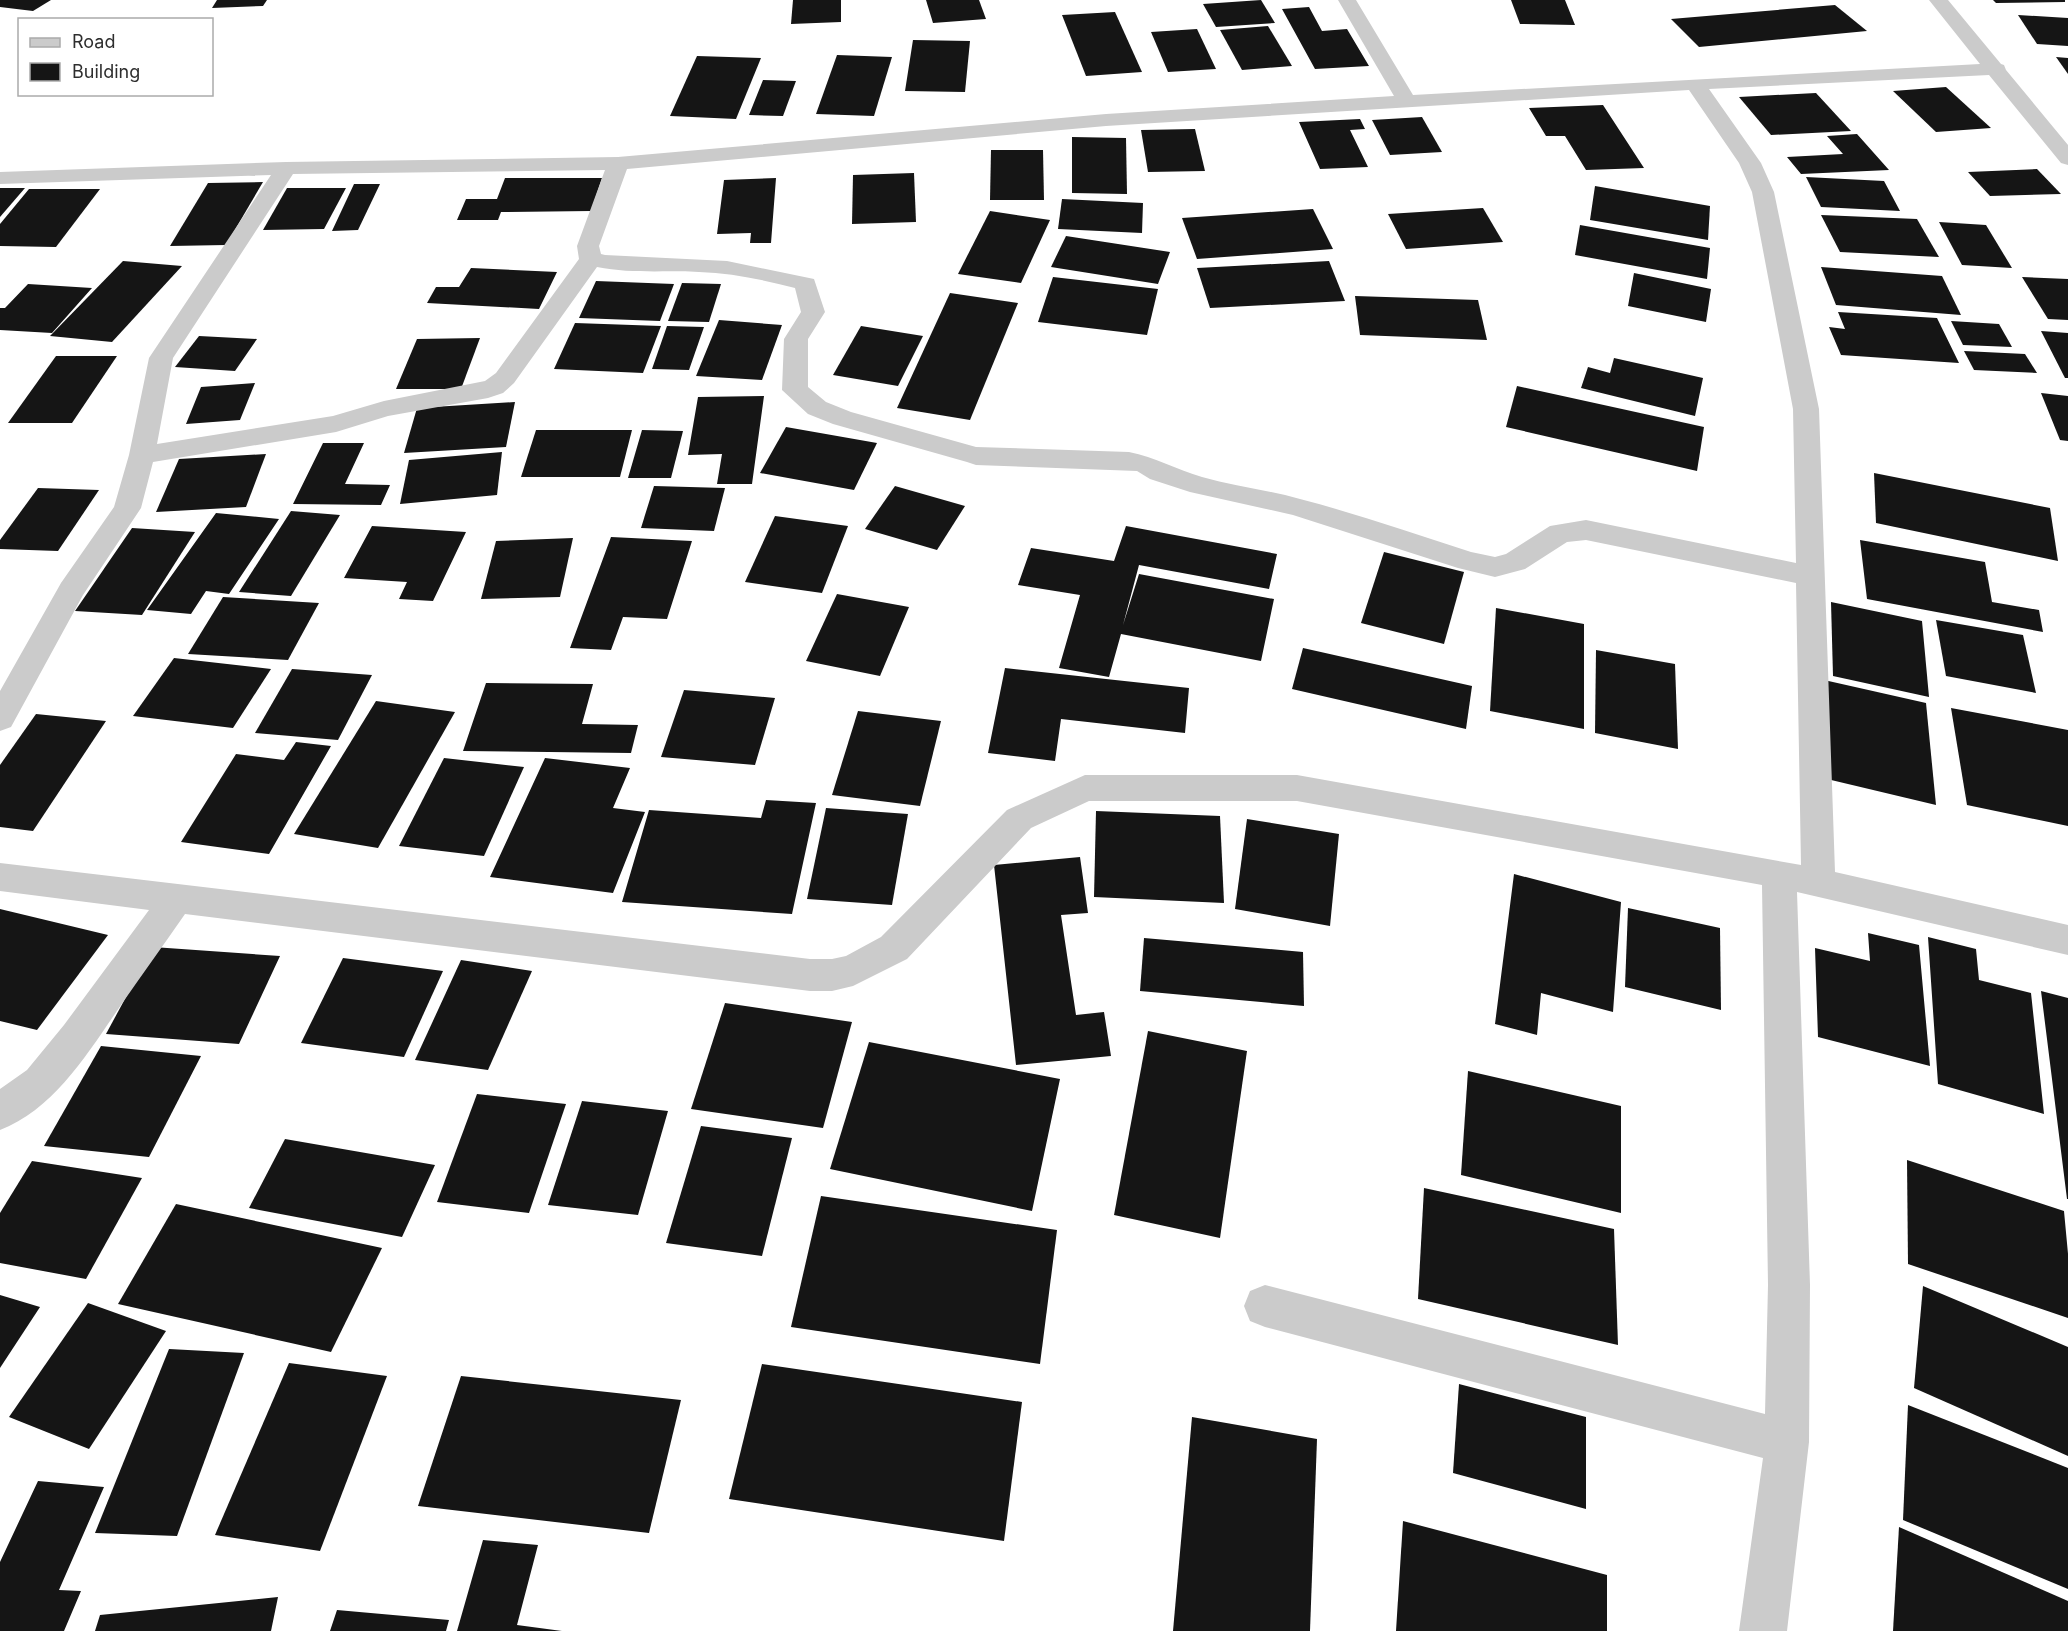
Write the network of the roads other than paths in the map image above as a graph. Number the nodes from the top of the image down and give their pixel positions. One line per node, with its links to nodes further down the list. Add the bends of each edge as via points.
1 (1347, 0): 5 (street)
2 (1938, 0): 3 (street)
3 (1997, 69): 4 (street); 6 (street)
4 (1695, 84): 5 (street); 12 (street, via 1750,163 1763,192 1806,409)
5 (1407, 102): 7 (street, via 1118,119)
6 (2068, 159)
7 (618, 163): 8 (street); 10 (street, via 588,246)
8 (286, 168): 9 (street); 11 (street, via 161,358)
9 (0, 178)
10 (591, 260): 11 (street, via 505,378 494,387 384,409 336,424); 12 (street, via 702,265 775,275 806,284 813,312 796,339 795,390 817,408 842,418 976,456 1144,464 1200,486 1297,507 1496,567 1515,562 1560,533 1586,530)
11 (142, 454): 13 (street, via 127,508 71,590)
12 (1811, 576): 16 (street)
13 (0, 719)
14 (1779, 874): 16 (street); 17 (street, via 1297,788 1085,788 1019,819 894,948 853,970 832,975); 21 (street, via 1790,1285)
15 (0, 877): 17 (street)
16 (1818, 883): 18 (street)
17 (176, 898): 19 (street, via 40,1083)
18 (2068, 940)
19 (0, 1112)
20 (1265, 1306): 21 (street)
21 (1787, 1442): 22 (street)
22 (1763, 1631)

